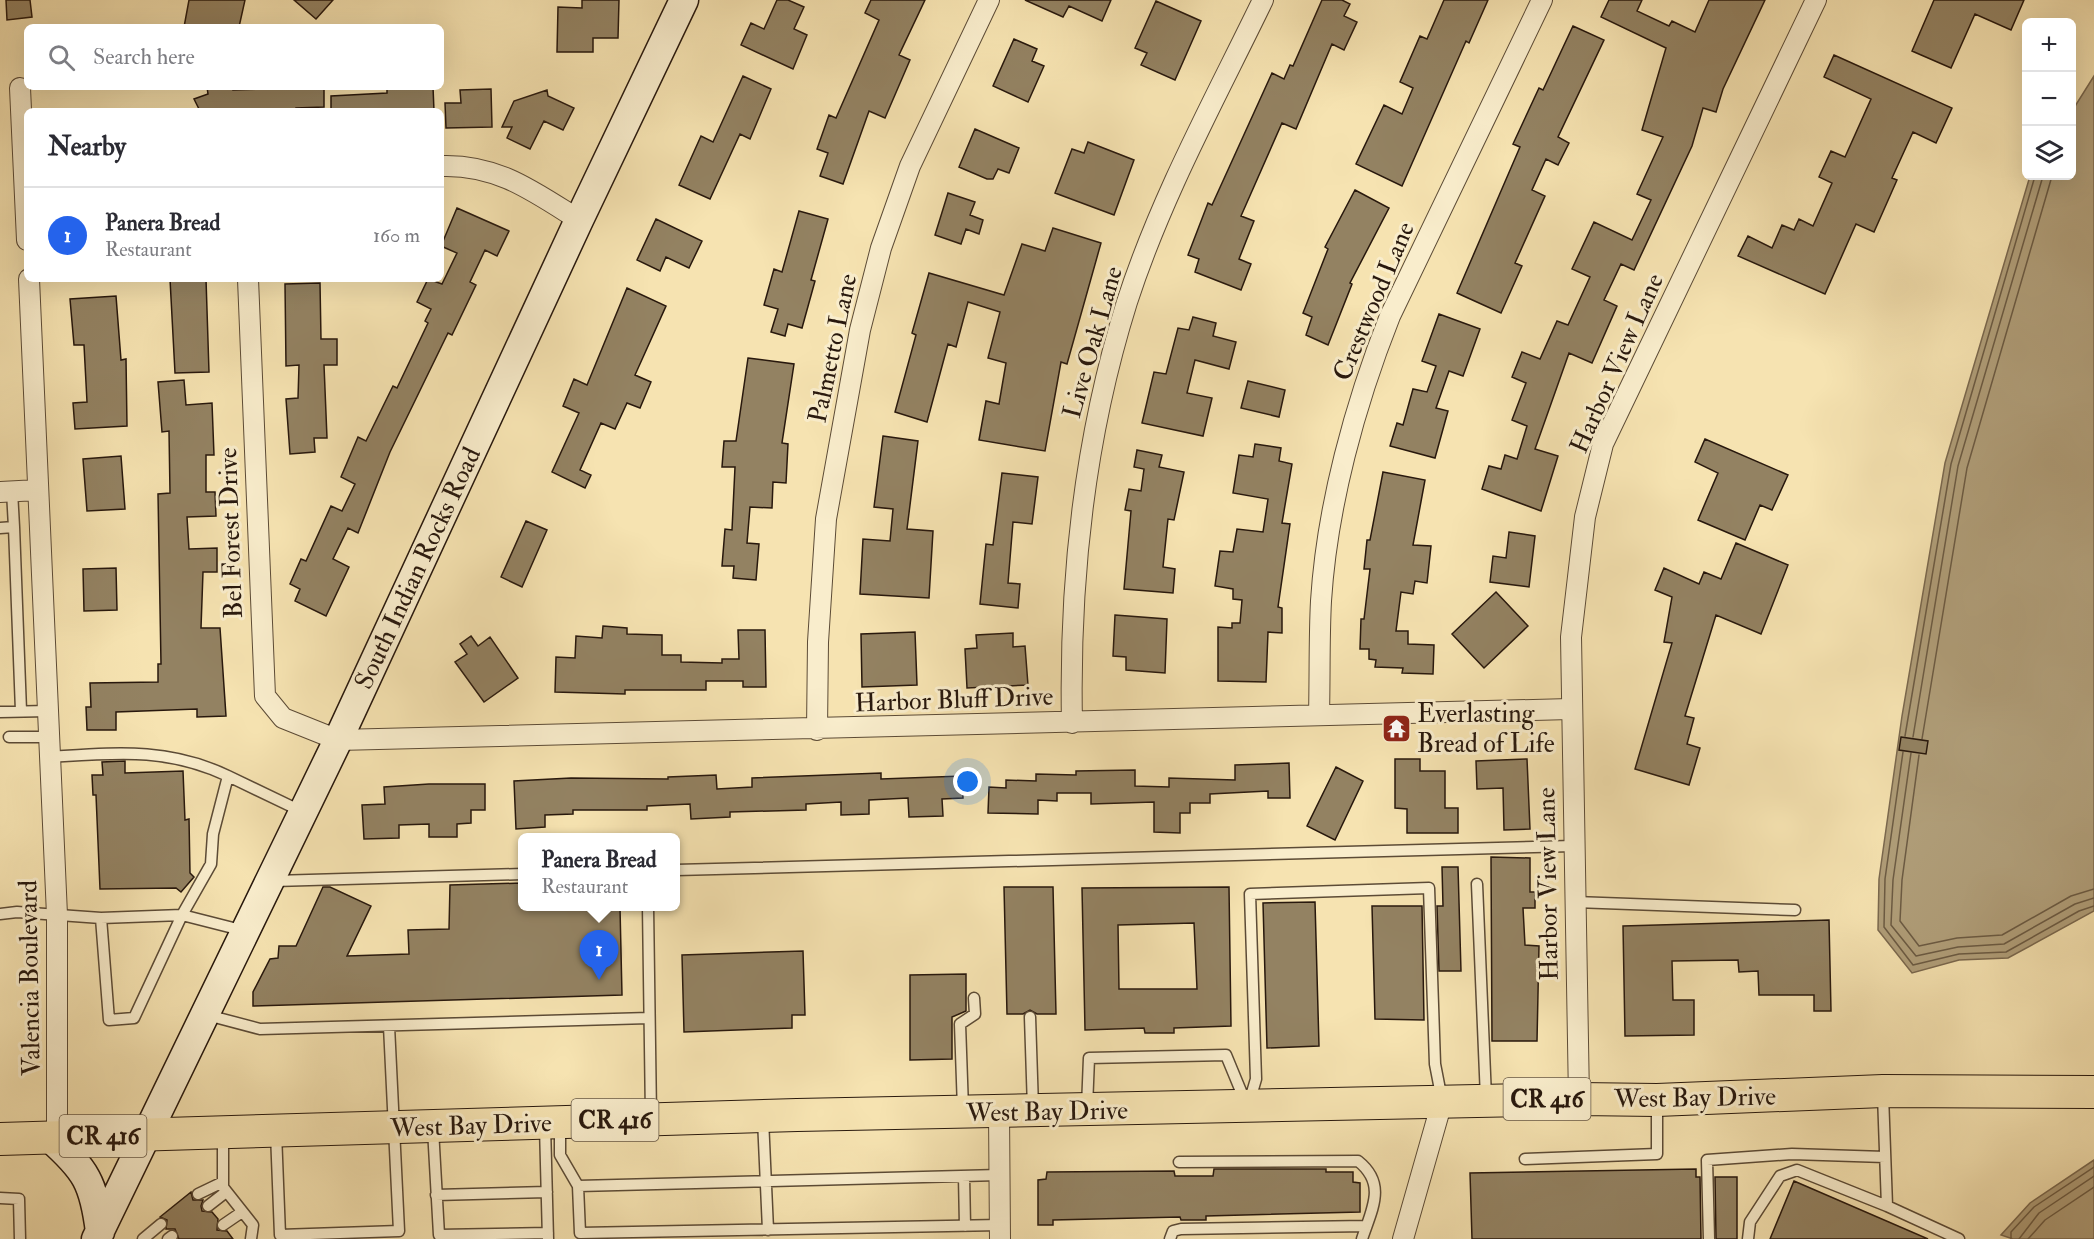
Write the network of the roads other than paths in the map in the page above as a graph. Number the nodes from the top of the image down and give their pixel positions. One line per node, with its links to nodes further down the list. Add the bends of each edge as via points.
1 (684, 0): 9 (street, South Indian Rocks Road)
2 (989, 0): 22 (street, Palmetto Lane, via 910,166 881,248 860,330 826,519)
3 (1263, 0): 21 (street, Live Oak Lane, via 1160,213 1127,302 1102,393 1085,479 1075,572)
4 (1542, 0): 20 (street, Crestwood Lane, via 1390,316 1371,364 1333,506 1321,600)
5 (1816, 0): 16 (street, Harbor View Lane, via 1604,444 1585,517 1576,577 1570,637)
6 (20, 88): 8 (street)
7 (444, 165): 9 (street, via 466,165 515,180)
8 (24, 175)
9 (579, 220): 25 (street, South Indian Rocks Road)
10 (29, 282): 12 (street, Valencia Boulevard)
11 (248, 282): 25 (street, Bel Forest Drive, via 264,696 283,718)
12 (38, 490): 13 (street); 18 (street, Valencia Boulevard)
13 (6, 491): 14 (lane)
14 (14, 527): 15 (lane); 17 (lane)
15 (0, 528)
16 (1570, 709): 20 (street, Harbor Bluff Drive); 29 (street, Harbor View Lane)
17 (21, 711): 18 (lane); 19 (lane)
18 (48, 711): 24 (street, Valencia Boulevard)
19 (0, 712)
20 (1319, 715): 21 (street, Harbor Bluff Drive)
21 (1072, 723): 22 (street, Harbor Bluff Drive)
22 (817, 730): 25 (street, Harbor Bluff Drive)
23 (9, 737): 24 (lane)
24 (50, 737): 26 (street, Valencia Boulevard)
25 (338, 740): 28 (street, South Indian Rocks Road)
26 (50, 757): 27 (lane, via 140,752 174,756); 38 (street, Valencia Boulevard)
27 (228, 776): 28 (lane); 39 (lane, via 213,834 211,864)
28 (303, 812): 32 (street, South Indian Rocks Road)
29 (1574, 846): 30 (lane); 34 (street, Harbor View Lane)
30 (680, 870)
31 (518, 874): 32 (lane)
32 (269, 881): 41 (street, South Indian Rocks Road)
33 (1476, 884): 51 (lane)
34 (1575, 902): 35 (lane); 49 (street, Harbor View Lane)
35 (1795, 910)
36 (648, 911): 45 (lane)
37 (0, 914): 38 (lane)
38 (57, 915): 40 (lane); 66 (street, Valencia Boulevard)
39 (182, 915): 40 (lane); 40 (lane, via 134,1018 109,1020); 41 (lane)
40 (101, 918)
41 (244, 931): 43 (street, South Indian Rocks Road)
42 (974, 998): 55 (lane, via 975,1014 960,1024)
43 (206, 1015): 46 (lane, via 260,1029); 65 (street, South Indian Rocks Road)
44 (1030, 1017): 57 (lane)
45 (649, 1018): 46 (lane); 59 (lane)
46 (389, 1026): 62 (lane)
47 (1883, 1092): 48 (main road, West Bay Drive / CR 416); 50 (main road, West Bay Drive / CR 416); 68 (lane)
48 (2094, 1092)
49 (1579, 1099): 50 (main road, West Bay Drive / CR 416); 51 (main road, West Bay Drive / CR 416)
50 (1657, 1100): 69 (lane, via 1657,1154)
51 (1486, 1101): 52 (main road, West Bay Drive / CR 416)
52 (1442, 1102): 53 (main road, West Bay Drive / CR 416); 53 (lane, via 1435,1064 1429,888 1250,894 1256,1079); 97 (street)
53 (1248, 1107): 54 (main road, West Bay Drive / CR 416); 54 (lane, via 1226,1056 1089,1058)
54 (1087, 1110): 57 (main road, West Bay Drive / CR 416)
55 (963, 1112): 56 (main road, West Bay Drive / CR 416); 58 (main road, West Bay Drive / CR 416)
56 (999, 1112): 57 (main road, West Bay Drive / CR 416); 71 (street)
57 (1033, 1112)
58 (763, 1116): 59 (main road, West Bay Drive / CR 416); 73 (lane)
59 (651, 1119): 60 (main road, West Bay Drive / CR 416)
60 (552, 1122): 61 (main road, West Bay Drive / CR 416); 74 (lane, via 560,1155); 76 (lane)
61 (432, 1126): 62 (main road, West Bay Drive / CR 416); 78 (lane)
62 (394, 1127): 63 (main road, West Bay Drive / CR 416); 91 (lane, via 399,1231)
63 (276, 1131): 64 (main road, West Bay Drive / CR 416); 91 (lane)
64 (223, 1132): 65 (main road, West Bay Drive / CR 416); 75 (lane)
65 (148, 1134): 66 (main road, West Bay Drive / CR 416); 90 (street, South Indian Rocks Road)
66 (54, 1137): 67 (main road, West Bay Drive / CR 416); 90 (street, via 86,1174 96,1200)
67 (0, 1139)
68 (1885, 1157): 81 (lane); 98 (lane, via 1792,1154 1707,1160)
69 (1525, 1159)
70 (1179, 1162): 86 (lane, via 1358,1161 1371,1172 1376,1188)
71 (999, 1175): 72 (lane); 88 (street)
72 (964, 1176): 73 (lane); 85 (lane)
73 (766, 1181): 74 (lane); 87 (lane)
74 (578, 1186): 87 (lane, via 580,1233)
75 (224, 1187): 77 (lane); 80 (lane); 82 (lane)
76 (547, 1192): 78 (lane); 89 (lane)
77 (198, 1194)
78 (436, 1195): 89 (lane, via 439,1235)
79 (0, 1198): 92 (lane, via 19,1199)
80 (208, 1206)
81 (1887, 1206): 99 (lane, via 1797,1170 1780,1176 1750,1222); 100 (lane)
82 (242, 1212): 84 (lane); 94 (lane, via 253,1225)
83 (161, 1224): 93 (lane)
84 (223, 1226)
85 (966, 1226): 87 (lane); 88 (lane)
86 (1366, 1226): 95 (lane, via 1180,1229 1173,1231); 96 (lane)
87 (768, 1230)
88 (1000, 1232)
89 (548, 1236)
90 (97, 1237)
91 (281, 1237)
92 (20, 1239)
93 (142, 1239)
94 (251, 1239)
95 (1170, 1239)
96 (1362, 1239)
97 (1403, 1239)
98 (1709, 1239)
99 (1748, 1239)
100 (1959, 1239)

